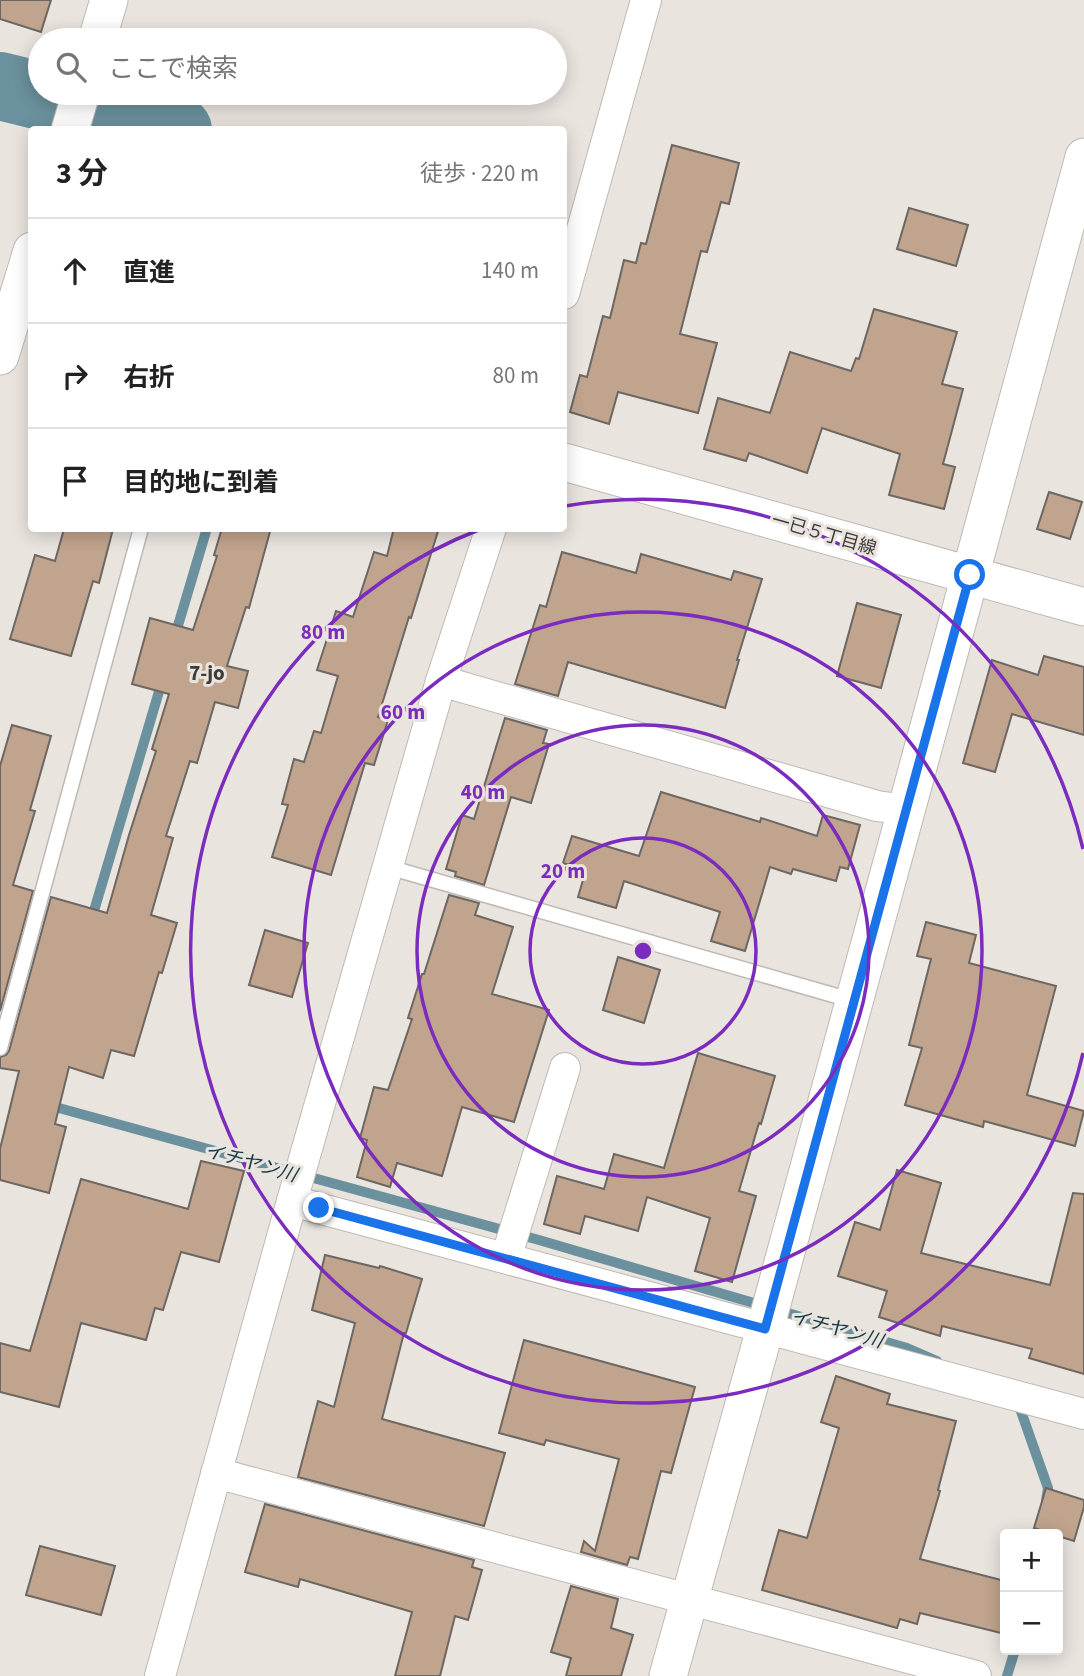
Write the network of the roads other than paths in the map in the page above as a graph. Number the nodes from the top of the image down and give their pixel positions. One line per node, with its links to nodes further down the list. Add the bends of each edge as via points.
1 (109, 0): 3 (street)
2 (646, 0): 8 (street)
3 (101, 28)
4 (77, 105): 5 (street)
5 (71, 126)
6 (1084, 157): 14 (street)
7 (28, 266): 9 (street)
8 (567, 283)
9 (15, 313): 10 (street)
10 (0, 356)
11 (567, 463): 14 (street, 一已５丁目線)
12 (140, 532): 20 (lane)
13 (490, 532): 16 (street)
14 (970, 575): 15 (street, 一已５丁目線); 17 (street)
15 (1084, 607)
16 (441, 681): 17 (street, via 877,806); 18 (street)
17 (906, 810): 19 (street)
18 (388, 867): 19 (lane); 22 (street)
19 (854, 1002): 24 (street)
20 (0, 1048)
21 (565, 1068): 23 (street)
22 (292, 1201): 23 (street); 26 (street)
23 (506, 1258): 24 (street)
24 (765, 1329): 25 (street); 27 (street)
25 (1084, 1414)
26 (216, 1473): 27 (street); 28 (street)
27 (689, 1600): 29 (street); 30 (street)
28 (162, 1676)
29 (668, 1676)
30 (976, 1676)

